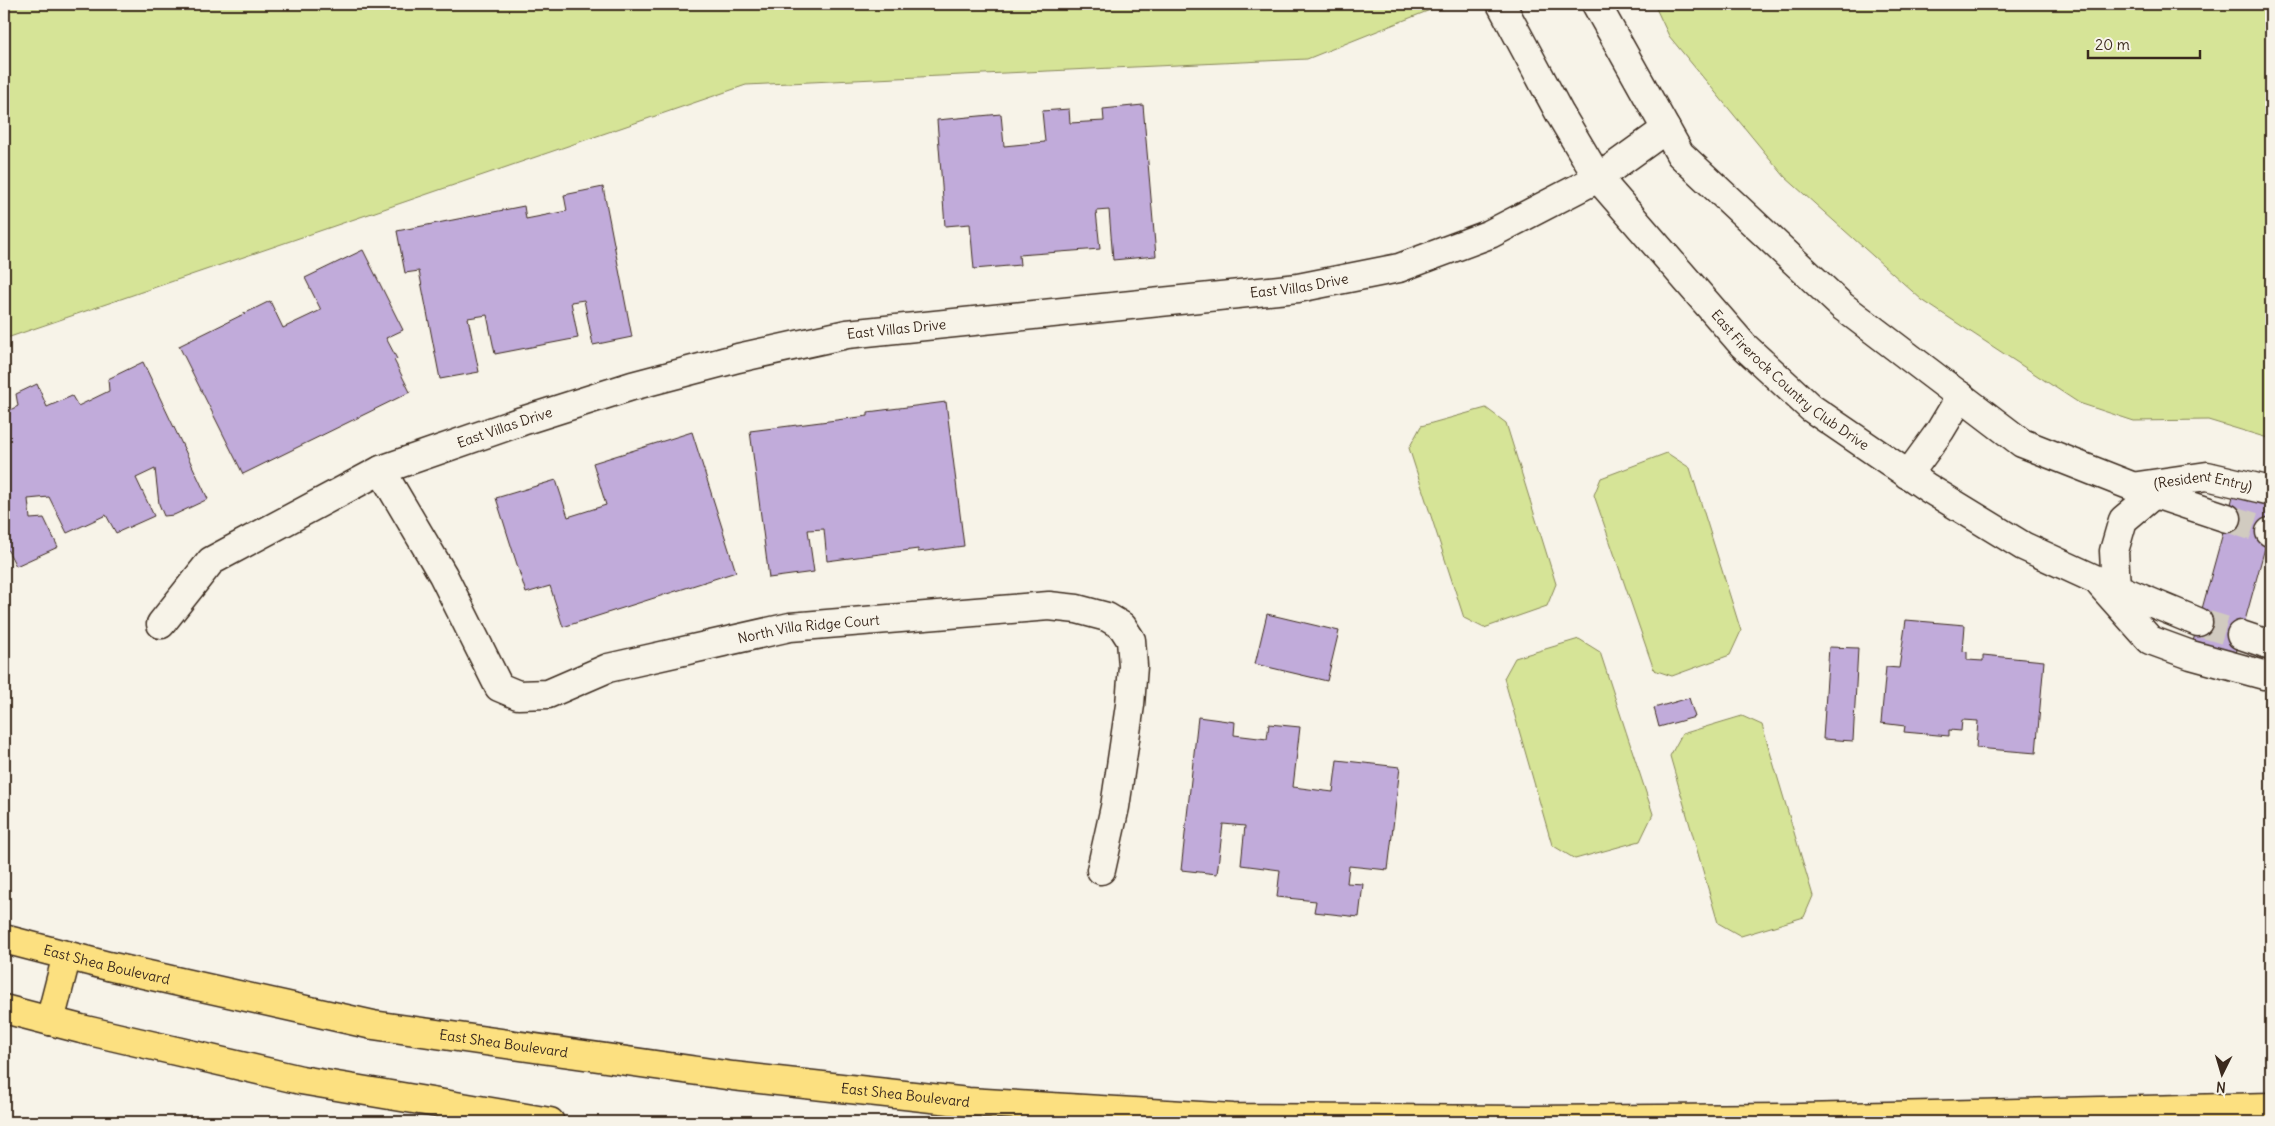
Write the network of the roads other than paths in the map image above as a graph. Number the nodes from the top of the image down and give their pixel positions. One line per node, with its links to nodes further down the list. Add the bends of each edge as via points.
1 (1502, 4): 4 (street, East Firerock Country Club Drive)
2 (1596, 4): 3 (street)
3 (1666, 129): 4 (street, East Villas Drive); 5 (street, via 1680,154 1842,306)
4 (1598, 178): 6 (street, East Villas Drive, via 1490,234 1399,268 1298,288 847,334 632,386); 7 (street, East Firerock Country Club Drive, via 1743,345 1811,408)
5 (1961, 396): 7 (street); 8 (street, via 2022,444)
6 (381, 470): 13 (street, East Villas Drive, via 211,560); 17 (street, North Villa Ridge Court, via 443,575 499,687 518,695 548,694 608,668 790,627 1050,606 1107,617 1122,626 1130,640 1133,666 1115,807)
7 (1908, 475): 11 (street, East Firerock Country Club Drive, via 2023,546)
8 (2144, 490): 9 (street, (Resident Entry), via 2207,476); 10 (street); 11 (street, via 2123,520)
9 (2271, 491)
10 (2227, 518)
11 (2106, 584): 12 (street, East Firerock Country Club Drive); 16 (street, via 2150,640 2190,655)
12 (2198, 622)
13 (161, 624)
14 (2241, 635): 15 (street)
15 (2271, 645)
16 (2271, 675)
17 (1101, 870)
18 (4, 939): 19 (main road, East Shea Boulevard)
19 (67, 955): 21 (main road); 22 (main road, East Shea Boulevard, via 373,1025 733,1076 968,1102 1233,1118 1520,1120 1800,1118)
20 (4, 1009): 21 (main road)
21 (50, 1021): 23 (main road, via 302,1080)
22 (2271, 1106)
23 (550, 1122)

